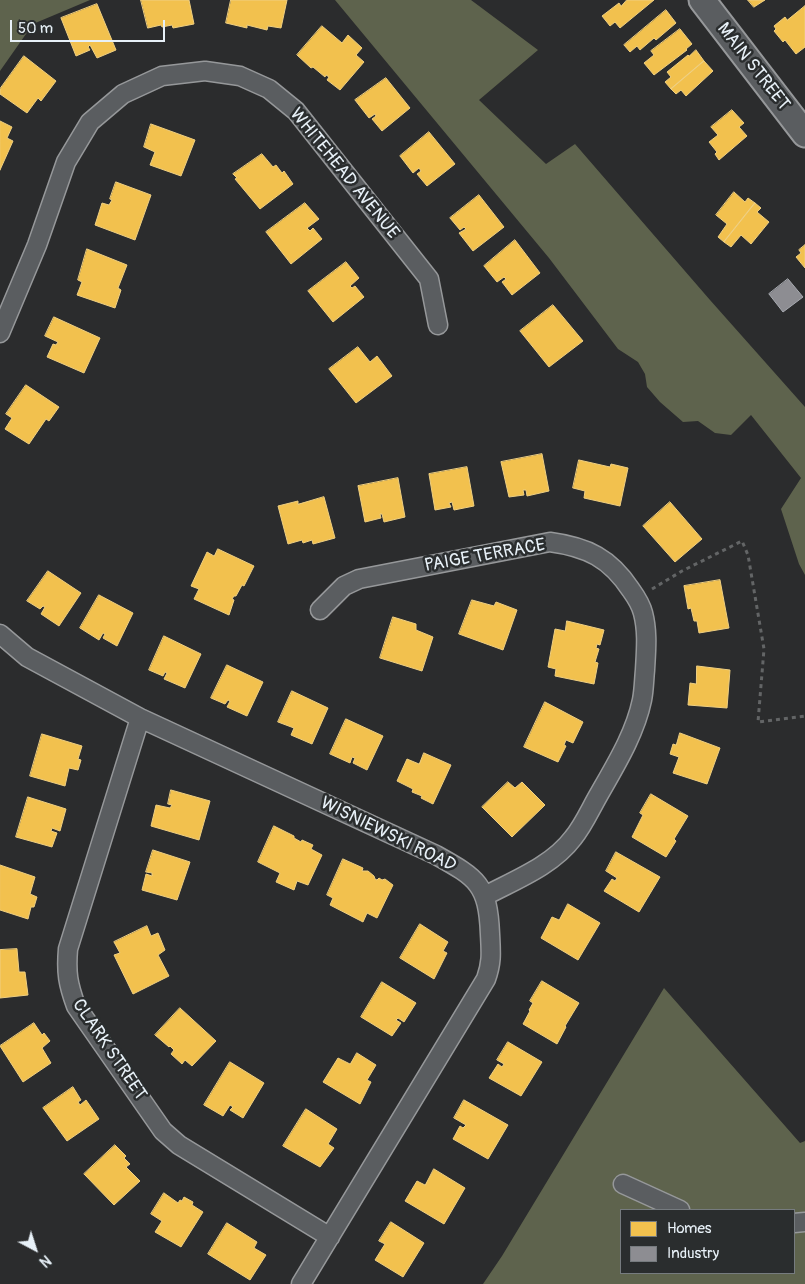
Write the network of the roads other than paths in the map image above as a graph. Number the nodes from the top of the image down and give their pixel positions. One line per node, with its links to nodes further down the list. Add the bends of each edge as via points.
1 (702, 0): 2 (main road, MAIN STREET)
2 (805, 134)
3 (438, 325): 4 (street, WHITEHEAD AVENUE, via 429,279 296,111 269,89 240,76 205,71 162,76 123,94 90,122 66,162 37,245)
4 (0, 333)
5 (320, 610): 8 (street, PAIGE TERRACE, via 344,586 359,580 550,542 572,545 597,555 616,570 636,598 646,629 642,700 616,764 574,838 559,854)
6 (0, 634): 7 (street, WISNIEWSKI ROAD, via 27,656)
7 (140, 718): 8 (street, WISNIEWSKI ROAD, via 436,855 466,872); 11 (street, CLARK STREET, via 68,948 66,971 69,988 76,1006 163,1131 179,1145)
8 (485, 896): 11 (street, WISNIEWSKI ROAD, via 490,912 492,963 486,980)
9 (623, 1184): 10 (street)
10 (678, 1209)
11 (330, 1237): 12 (street, WISNIEWSKI ROAD)
12 (301, 1284)

